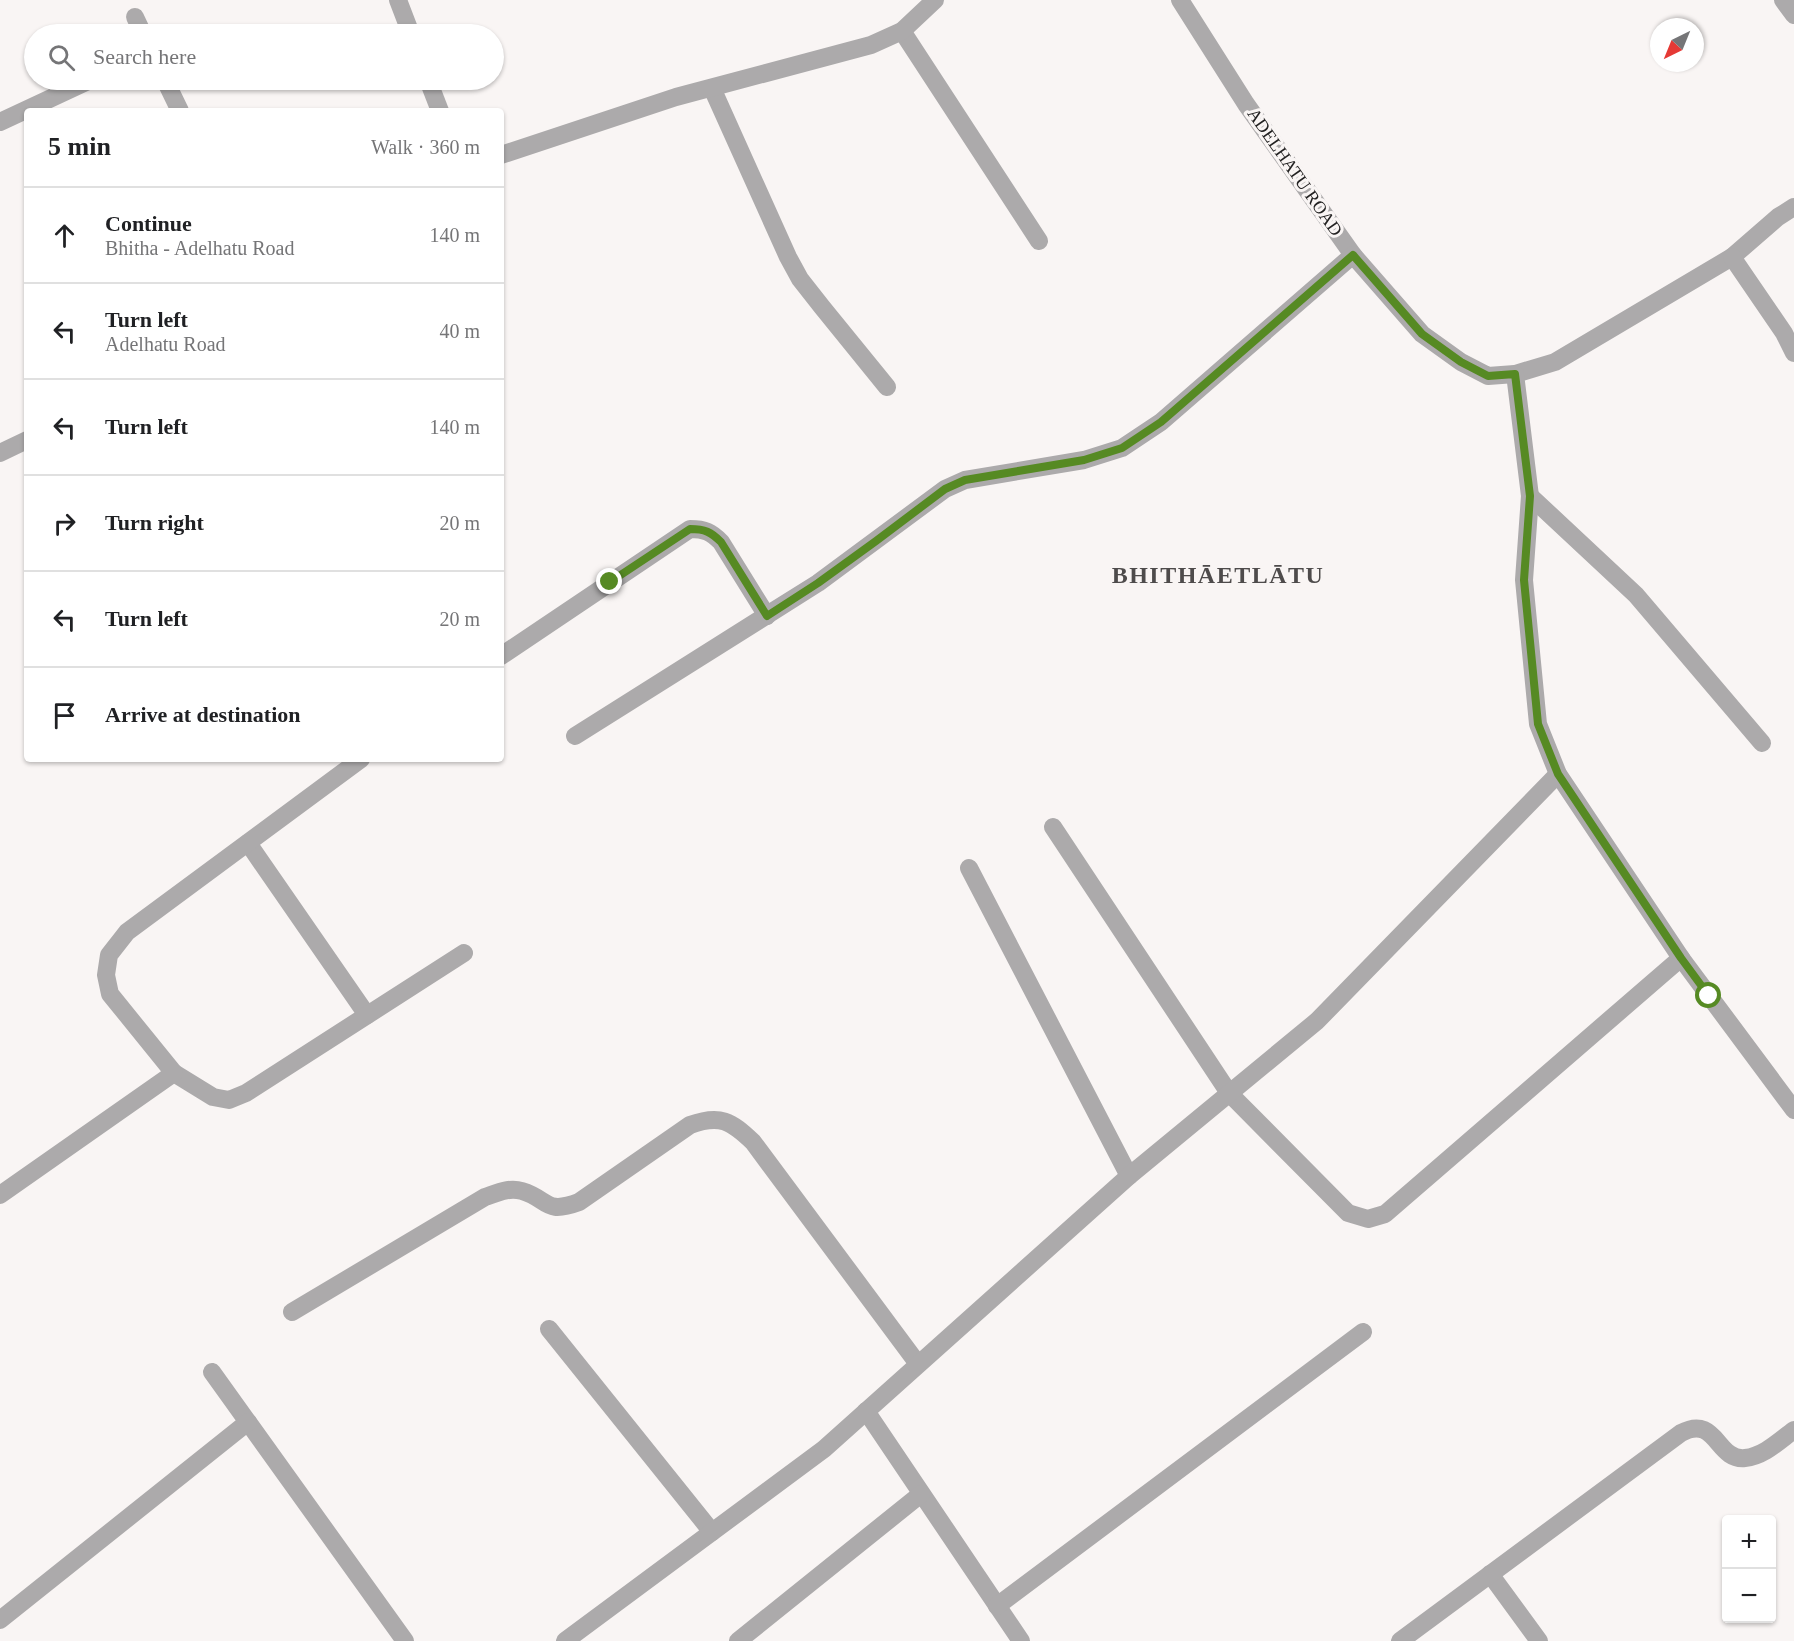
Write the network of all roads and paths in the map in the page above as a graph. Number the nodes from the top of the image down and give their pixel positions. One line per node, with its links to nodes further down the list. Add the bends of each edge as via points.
1 (398, 0): 8 (street)
2 (935, 0): 9 (street)
3 (1180, 0): 22 (street, ADELHATU ROAD, via 1246,104)
4 (1784, 0): 5 (street)
5 (1794, 15)
6 (135, 17): 7 (street)
7 (139, 24)
8 (407, 24)
9 (902, 31): 10 (street, via 871,45); 21 (street)
10 (712, 88): 19 (street); 26 (street, via 800,279)
11 (69, 90): 14 (street)
12 (170, 90): 15 (street)
13 (432, 90): 16 (street)
14 (30, 108)
15 (179, 108)
16 (439, 108)
17 (24, 111): 18 (street)
18 (0, 122)
19 (504, 154)
20 (1794, 207): 23 (street, ADELHATU ROAD)
21 (1039, 241)
22 (1353, 255): 25 (street, ADELHATU ROAD, via 1422,334 1488,376); 30 (street, via 1161,422 1122,448 1084,460 965,480 945,489)
23 (1732, 257): 24 (street); 25 (street, ADELHATU ROAD, via 1555,362)
24 (1794, 353)
25 (1515, 374): 29 (street)
26 (887, 387)
27 (24, 441): 28 (street)
28 (0, 453)
29 (1530, 496): 33 (street, via 1636,595); 35 (street, via 1524,580 1531,667 1538,724)
30 (767, 616): 31 (street, via 721,542 711,532 690,529); 32 (street)
31 (504, 654)
32 (575, 736)
33 (1762, 743)
34 (357, 762): 37 (street)
35 (1558, 774): 40 (street); 43 (street, via 1317,1021)
36 (1053, 827): 43 (street)
37 (248, 843): 41 (street); 42 (street, via 128,932 109,955 106,975 110,994)
38 (969, 868): 45 (street)
39 (464, 953): 41 (street)
40 (1681, 958): 43 (street, via 1385,1214 1368,1219 1348,1213); 44 (street)
41 (367, 1015): 42 (street, via 229,1100 213,1097)
42 (174, 1073): 46 (street)
43 (1229, 1093): 45 (street)
44 (1794, 1110)
45 (1129, 1176): 50 (street)
46 (0, 1195)
47 (292, 1312): 50 (street, via 485,1197 504,1190 521,1191 549,1206 562,1208 579,1202 690,1125 718,1119 734,1124 753,1142)
48 (549, 1329): 56 (street)
49 (1363, 1332): 58 (street)
50 (918, 1364): 52 (street)
51 (212, 1372): 53 (street)
52 (866, 1411): 55 (street); 56 (street, via 824,1449)
53 (248, 1422): 59 (street); 60 (street)
54 (1794, 1430): 57 (street, via 1762,1453 1743,1459 1732,1455 1704,1429 1692,1427)
55 (921, 1494): 58 (street); 62 (street)
56 (712, 1532): 61 (street)
57 (1490, 1574): 64 (street); 65 (street)
58 (997, 1606): 63 (street)
59 (0, 1620)
60 (402, 1640)
61 (565, 1641)
62 (738, 1641)
63 (1021, 1641)
64 (1400, 1641)
65 (1539, 1641)

